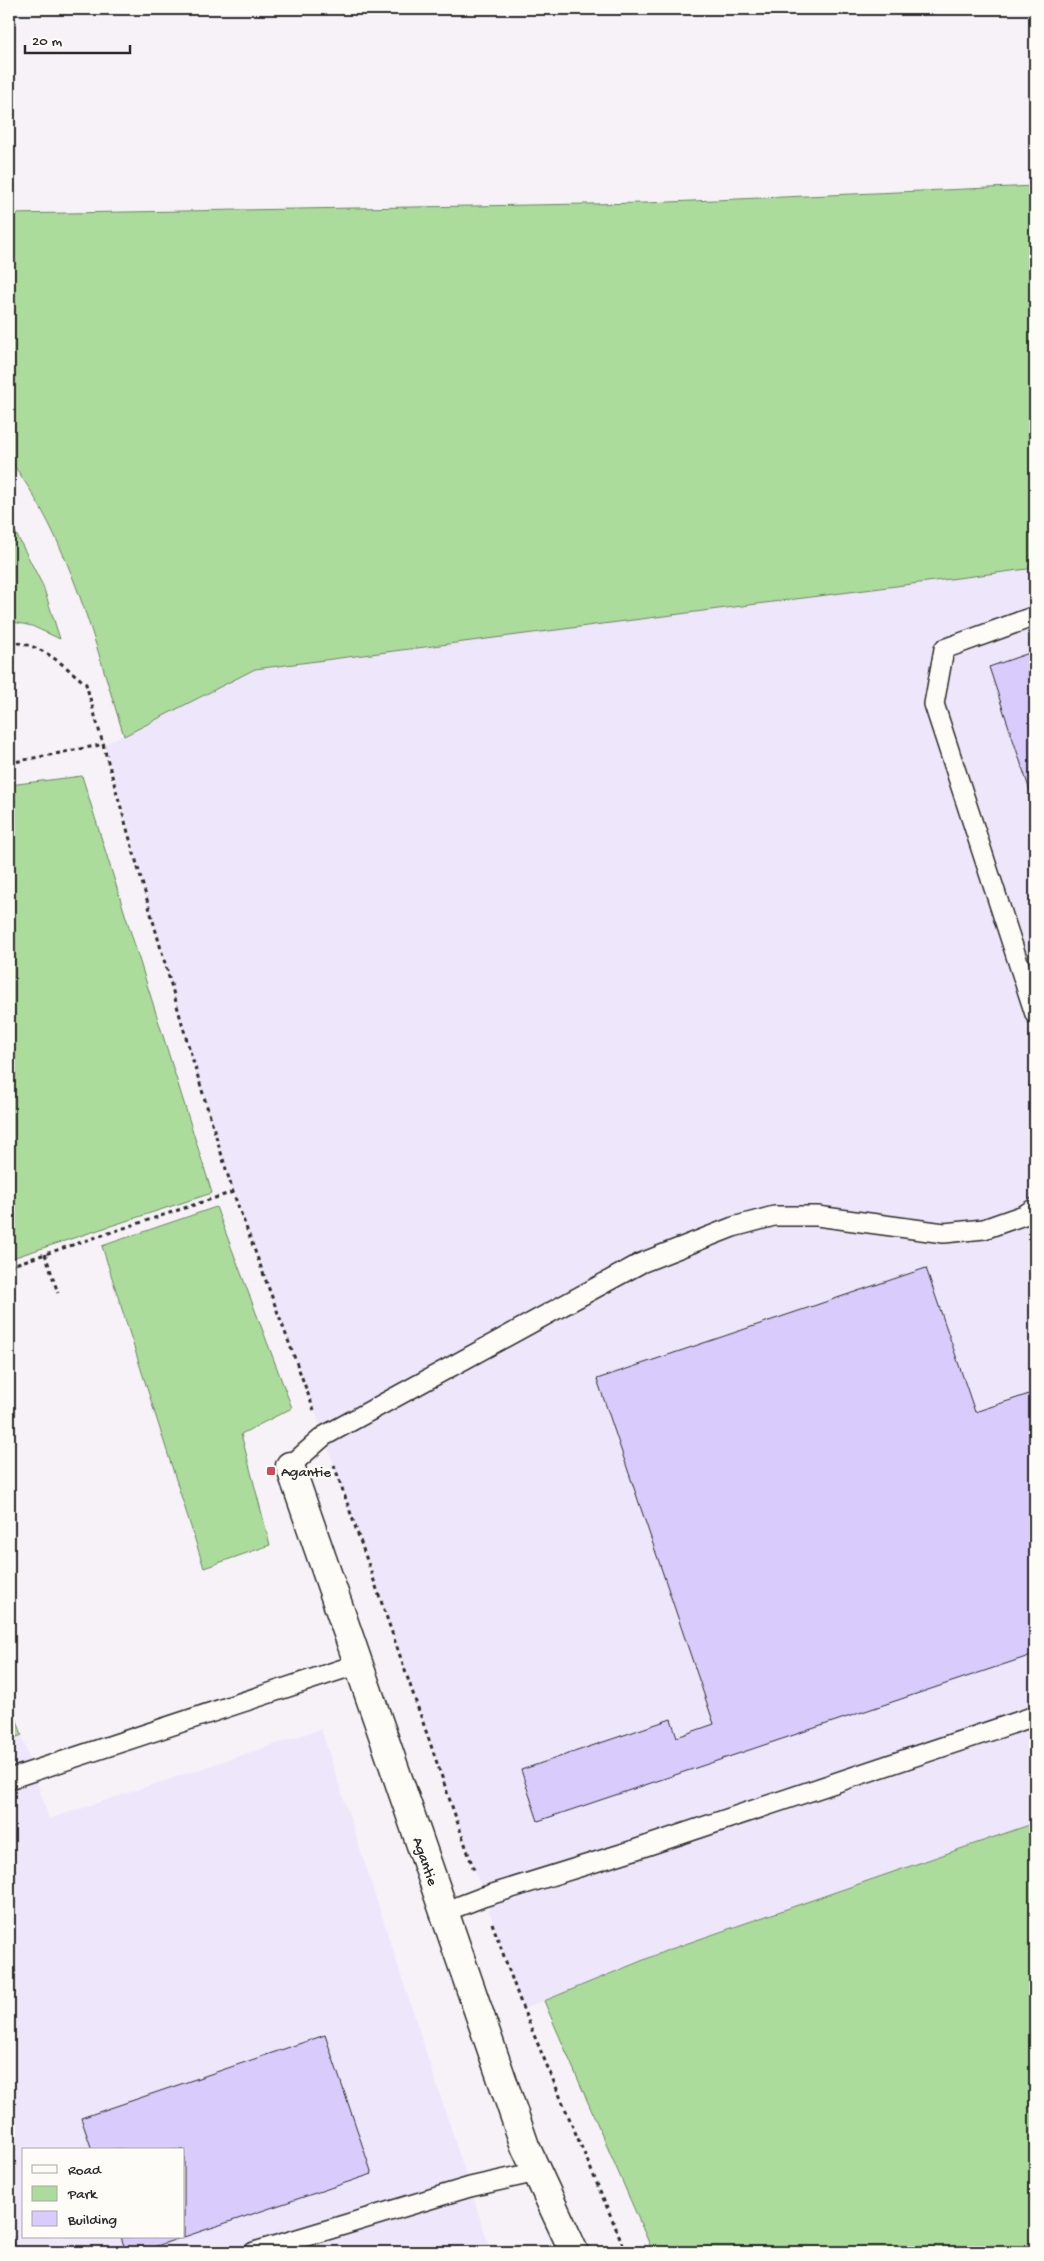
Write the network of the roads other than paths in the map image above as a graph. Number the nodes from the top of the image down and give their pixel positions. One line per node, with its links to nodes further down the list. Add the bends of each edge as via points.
1 (1035, 616): 2 (lane, via 944,649 934,704)
2 (1035, 1014)
3 (1035, 1208): 4 (lane, via 984,1230 944,1233 817,1216 774,1216 733,1227 641,1263 324,1436)
4 (290, 1466): 5 (street, Agantie)
5 (358, 1664): 7 (lane); 8 (street, Agantie)
6 (1035, 1716): 8 (lane)
7 (9, 1778)
8 (444, 1912): 9 (street, Agantie, via 525,2146)
9 (537, 2172): 10 (lane, via 470,2187); 11 (street, Agantie)
10 (254, 2252)
11 (574, 2252)

